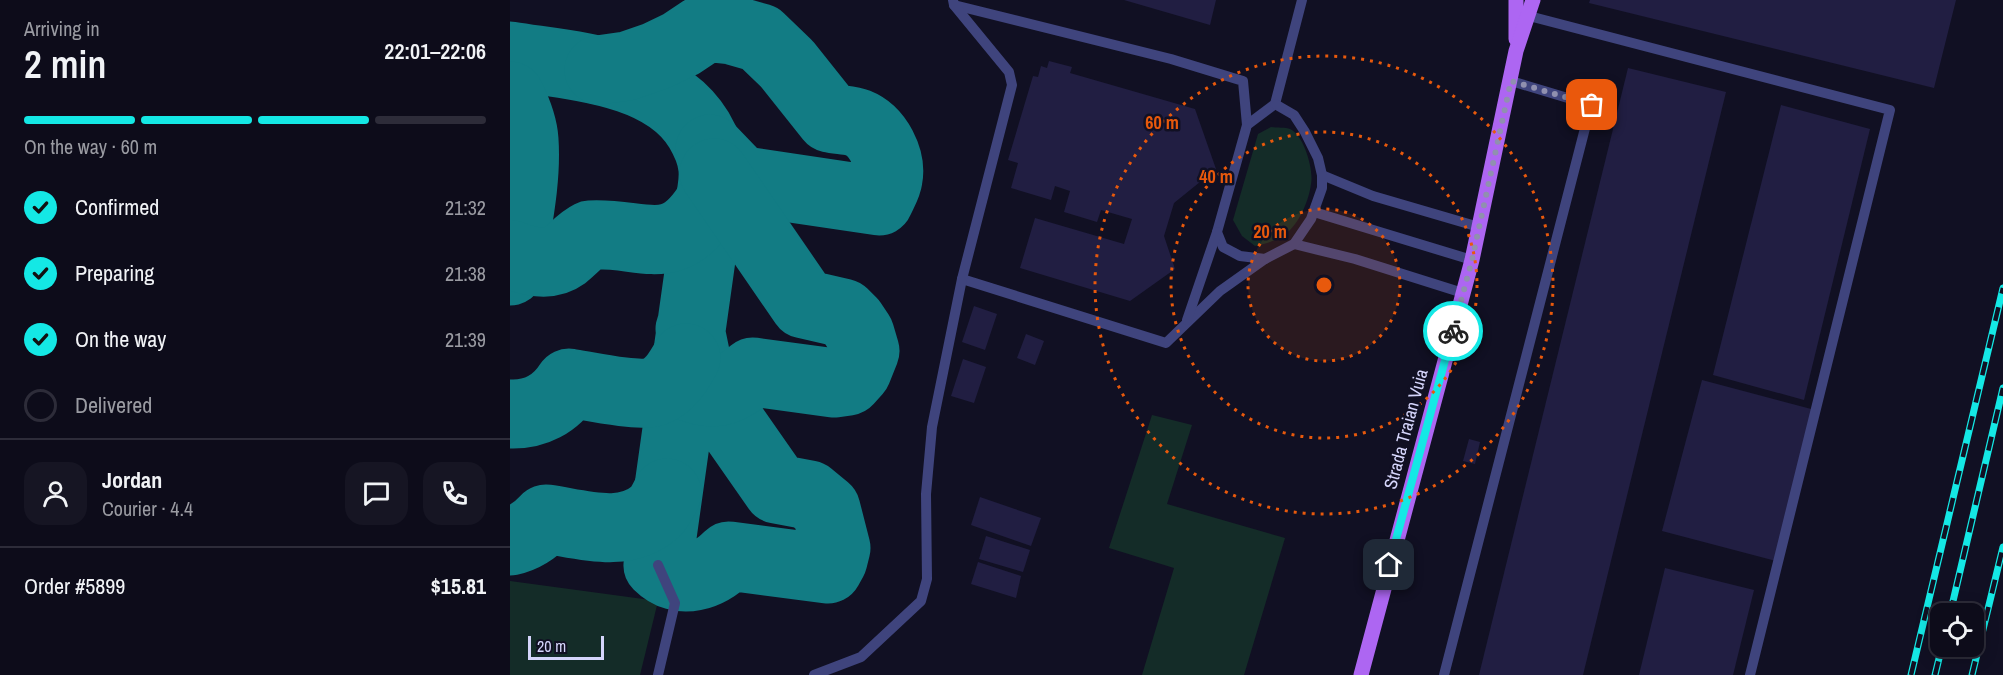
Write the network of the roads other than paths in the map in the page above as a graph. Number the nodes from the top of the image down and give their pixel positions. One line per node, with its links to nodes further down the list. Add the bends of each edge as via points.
1 (1302, 0): 8 (lane)
2 (1516, 0): 6 (main road, Strada Traian Vuia)
3 (1533, 0): 5 (main road, Strada Traian Vuia)
4 (954, 2): 9 (lane, via 1243,81); 17 (lane, via 1009,72 1012,85)
5 (1529, 16): 6 (main road, Strada Traian Vuia); 25 (lane, via 1890,110)
6 (1516, 51): 7 (main road, Strada Traian Vuia)
7 (1511, 81): 12 (main road, Strada Traian Vuia); 24 (lane, via 1592,105)
8 (1275, 104): 9 (lane); 10 (lane, via 1294,115 1318,158)
9 (1247, 125): 13 (lane)
10 (1322, 175): 11 (lane); 12 (lane, via 1373,196)
11 (1314, 212): 14 (lane); 16 (lane)
12 (1479, 227): 16 (main road, Strada Traian Vuia)
13 (1217, 232): 15 (lane, via 1223,247 1240,255); 19 (lane)
14 (1294, 244): 15 (lane); 18 (lane, via 1364,261)
15 (1265, 259): 19 (lane, via 1220,291)
16 (1472, 260): 18 (main road, Strada Traian Vuia)
17 (962, 279): 19 (lane, via 1166,343); 22 (lane, via 932,427 926,494 927,579 921,601 861,657)
18 (1463, 293): 23 (main road, Strada Traian Vuia)
19 (1186, 323)
20 (658, 565): 21 (lane, via 675,603)
21 (658, 675)
22 (814, 675)
23 (1361, 675)
24 (1444, 675)
25 (1750, 675)

